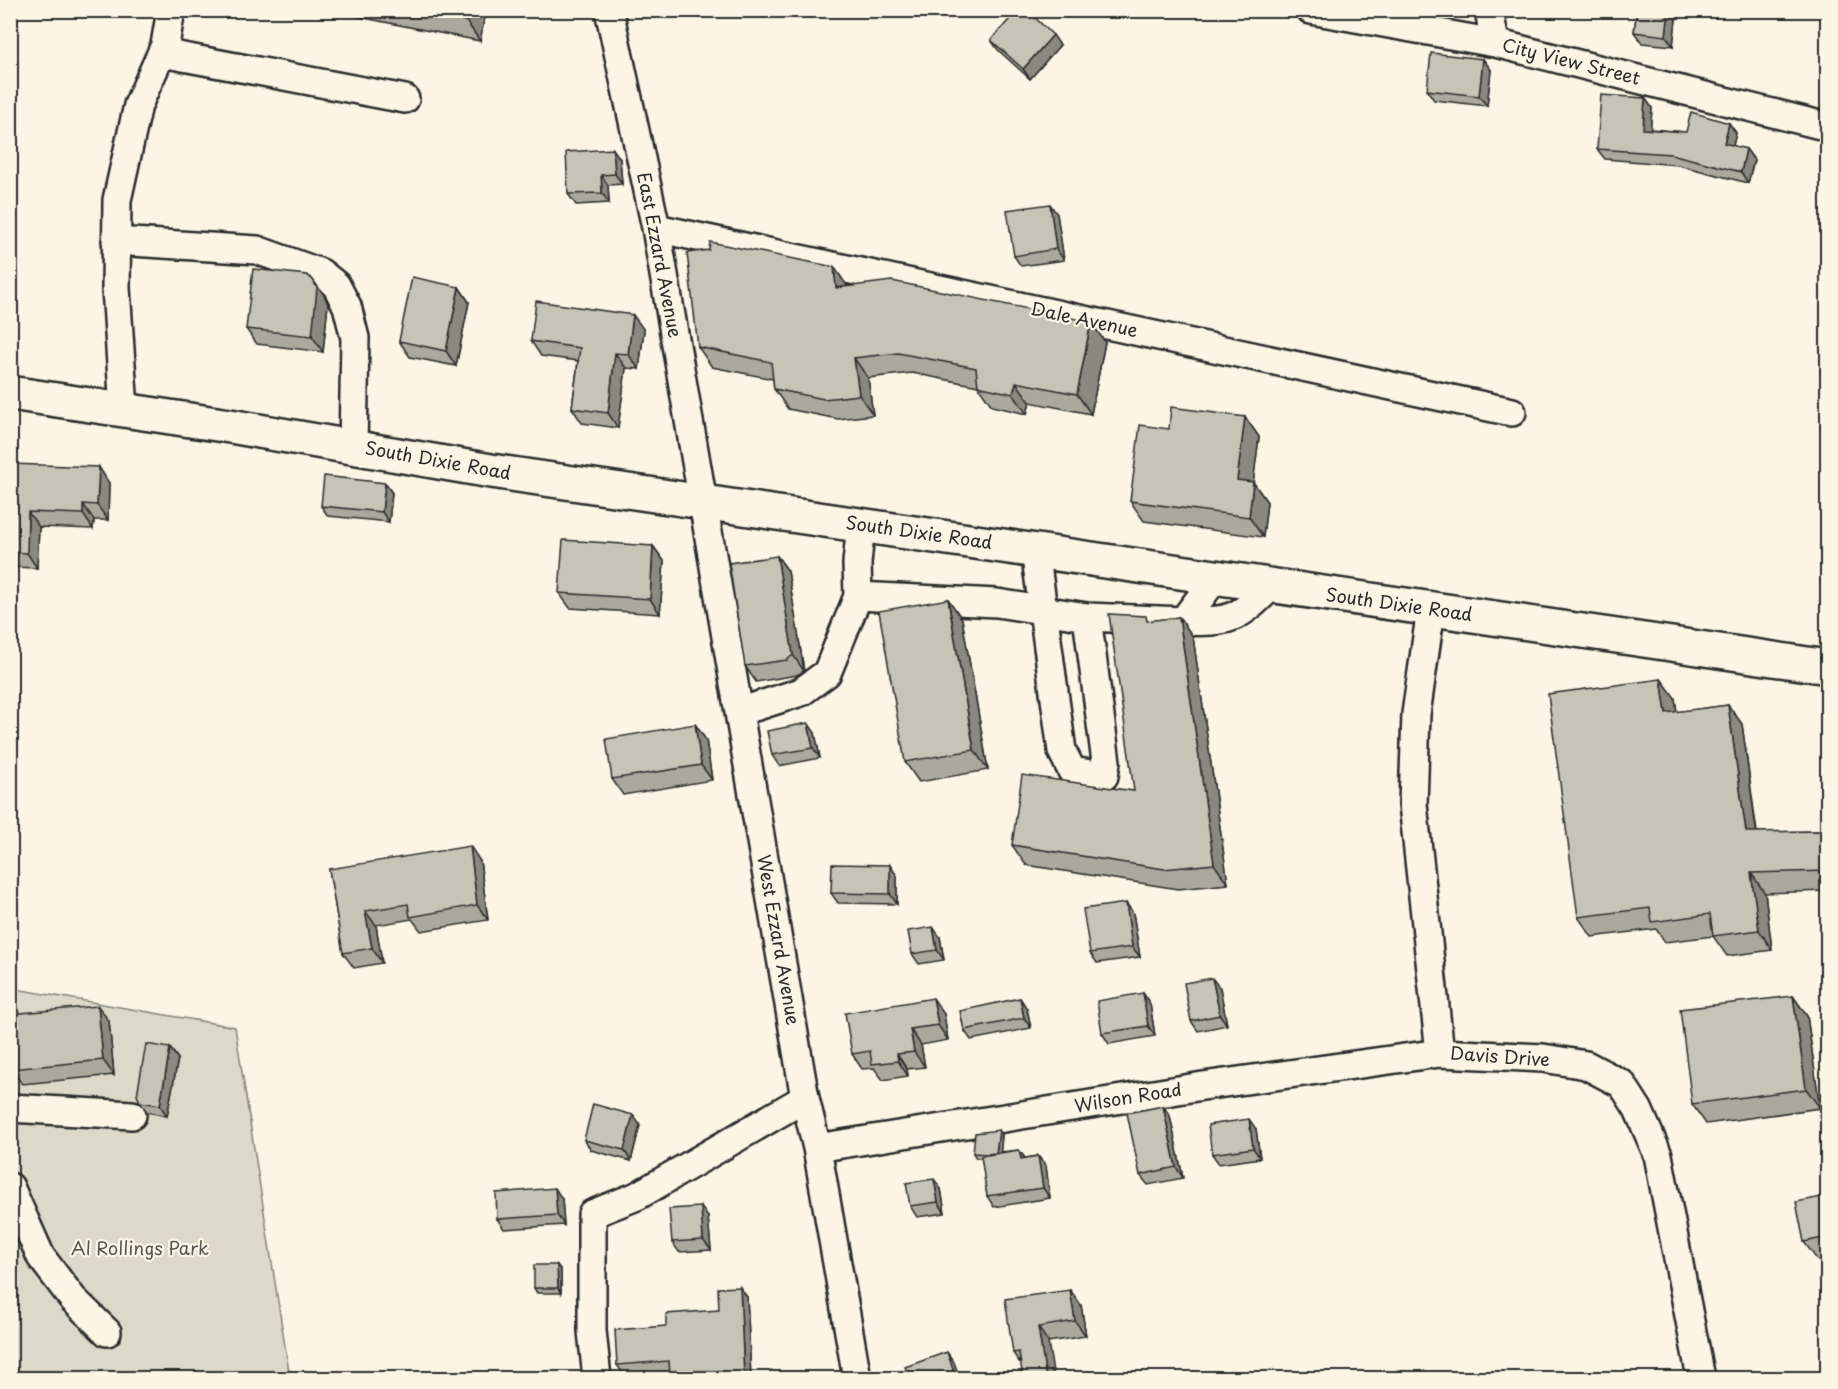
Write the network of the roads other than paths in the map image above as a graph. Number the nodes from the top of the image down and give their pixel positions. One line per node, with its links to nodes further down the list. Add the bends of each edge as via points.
1 (171, 10): 6 (street)
2 (609, 10): 9 (street, East Ezzard Avenue)
3 (1311, 10): 5 (street, City View Street)
4 (1489, 10): 5 (street)
5 (1496, 43): 8 (street, City View Street)
6 (162, 53): 7 (street); 10 (street, via 138,105 117,200)
7 (405, 99)
8 (1827, 127)
9 (656, 228): 13 (street, Dale Avenue); 15 (street, East Ezzard Avenue)
10 (116, 241): 12 (street); 14 (street, via 257,250 321,273 336,285 347,306 355,338)
11 (10, 393): 12 (main road, South Dixie Road)
12 (124, 410): 14 (main road, South Dixie Road)
13 (1512, 411)
14 (353, 447): 15 (main road, South Dixie Road)
15 (704, 501): 16 (main road, South Dixie Road); 26 (street, West Ezzard Avenue)
16 (861, 524): 17 (main road, South Dixie Road); 20 (street)
17 (1035, 550): 18 (main road, South Dixie Road); 22 (street)
18 (1216, 577): 19 (main road, South Dixie Road); 24 (street)
19 (1271, 586): 21 (main road, South Dixie Road); 24 (street, via 1246,611 1216,622)
20 (858, 596): 22 (street, via 997,603); 26 (street, via 827,673 801,692)
21 (1431, 609): 25 (main road, South Dixie Road); 27 (street, Davis Drive, via 1416,714 1413,804)
22 (1043, 610): 23 (street); 23 (street, via 1062,751 1072,771 1104,776 1106,762)
23 (1087, 617): 24 (street)
24 (1183, 621)
25 (1827, 667)
26 (739, 712): 28 (street, West Ezzard Avenue)
27 (1440, 1053): 31 (street, Wilson Road, via 1203,1086); 36 (street, Davis Drive, via 1586,1065 1622,1084 1658,1155)
28 (805, 1098): 31 (street, West Ezzard Avenue); 34 (street, via 637,1196 592,1214 592,1331)
29 (10, 1108): 30 (street)
30 (132, 1115)
31 (817, 1149): 35 (street, West Ezzard Avenue)
32 (10, 1187): 33 (street, via 41,1257 73,1299)
33 (107, 1332)
34 (597, 1378)
35 (857, 1378)
36 (1701, 1378)

